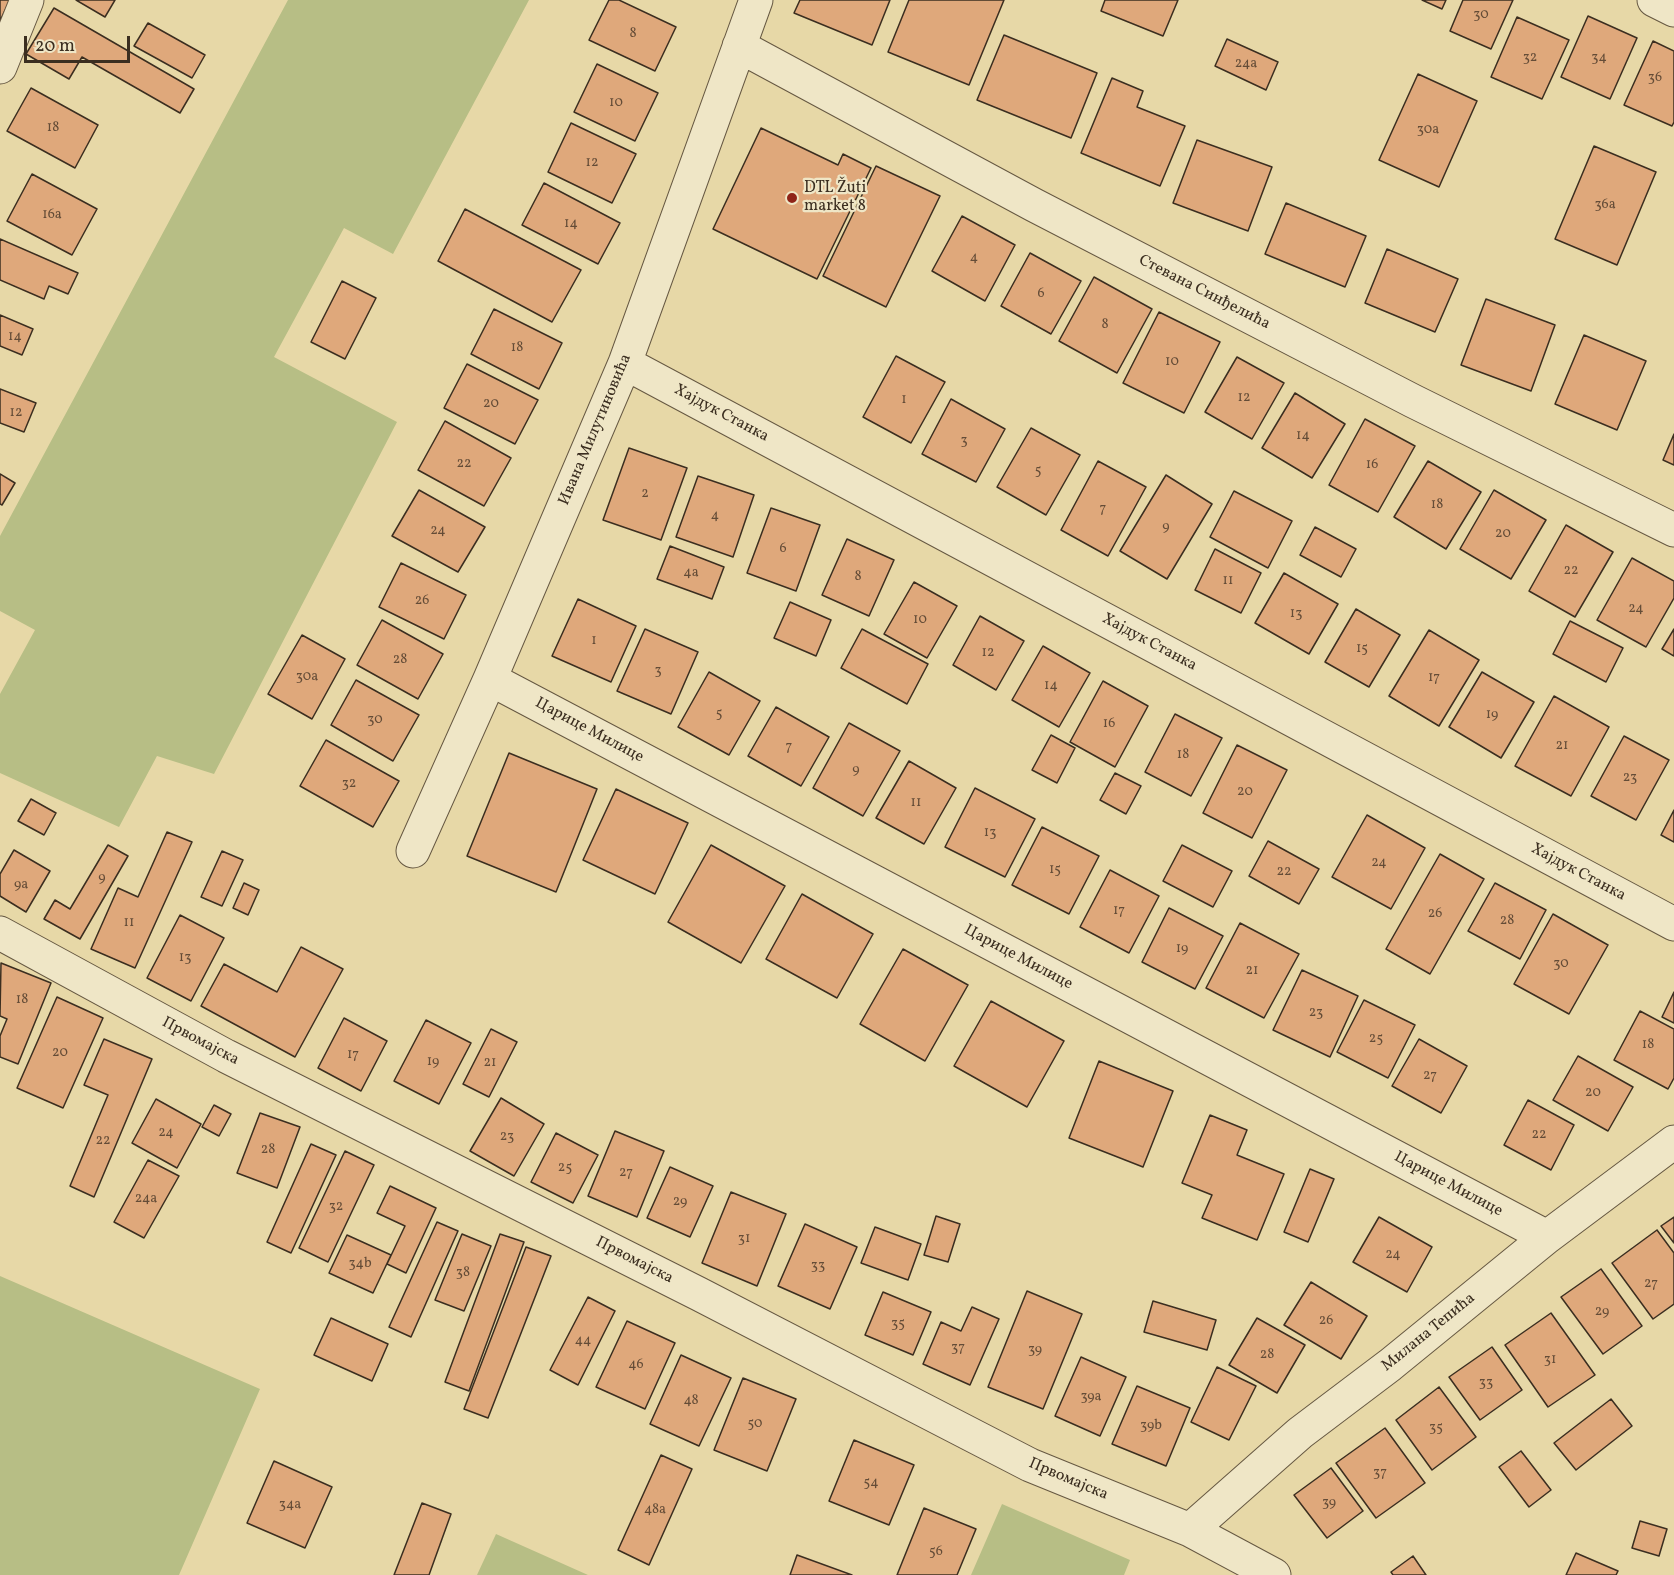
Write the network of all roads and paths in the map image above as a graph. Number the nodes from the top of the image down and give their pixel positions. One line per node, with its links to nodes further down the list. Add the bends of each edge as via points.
1 (27, 0): 6 (street)
2 (756, 0): 5 (street, Ивана Милутиновића)
3 (1654, 0): 4 (street)
4 (1674, 10)
5 (739, 46): 7 (street, Ивана Милутиновића); 8 (street, Стевана Синђелића, via 1076,227)
6 (0, 67)
7 (625, 363): 9 (street, Ивана Милутиновића); 11 (street, Хајдук Станка)
8 (1674, 530)
9 (490, 679): 10 (street, Ивана Милутиновића); 14 (street, Царице Милице)
10 (413, 851)
11 (1674, 924)
12 (0, 933): 15 (street, Првомајска, via 226,1056 1030,1465)
13 (1674, 1142): 14 (street, Милана Тепића)
14 (1547, 1237): 15 (street, Милана Тепића, via 1300,1433)
15 (1191, 1530): 16 (street, Првомајска)
16 (1274, 1575)

